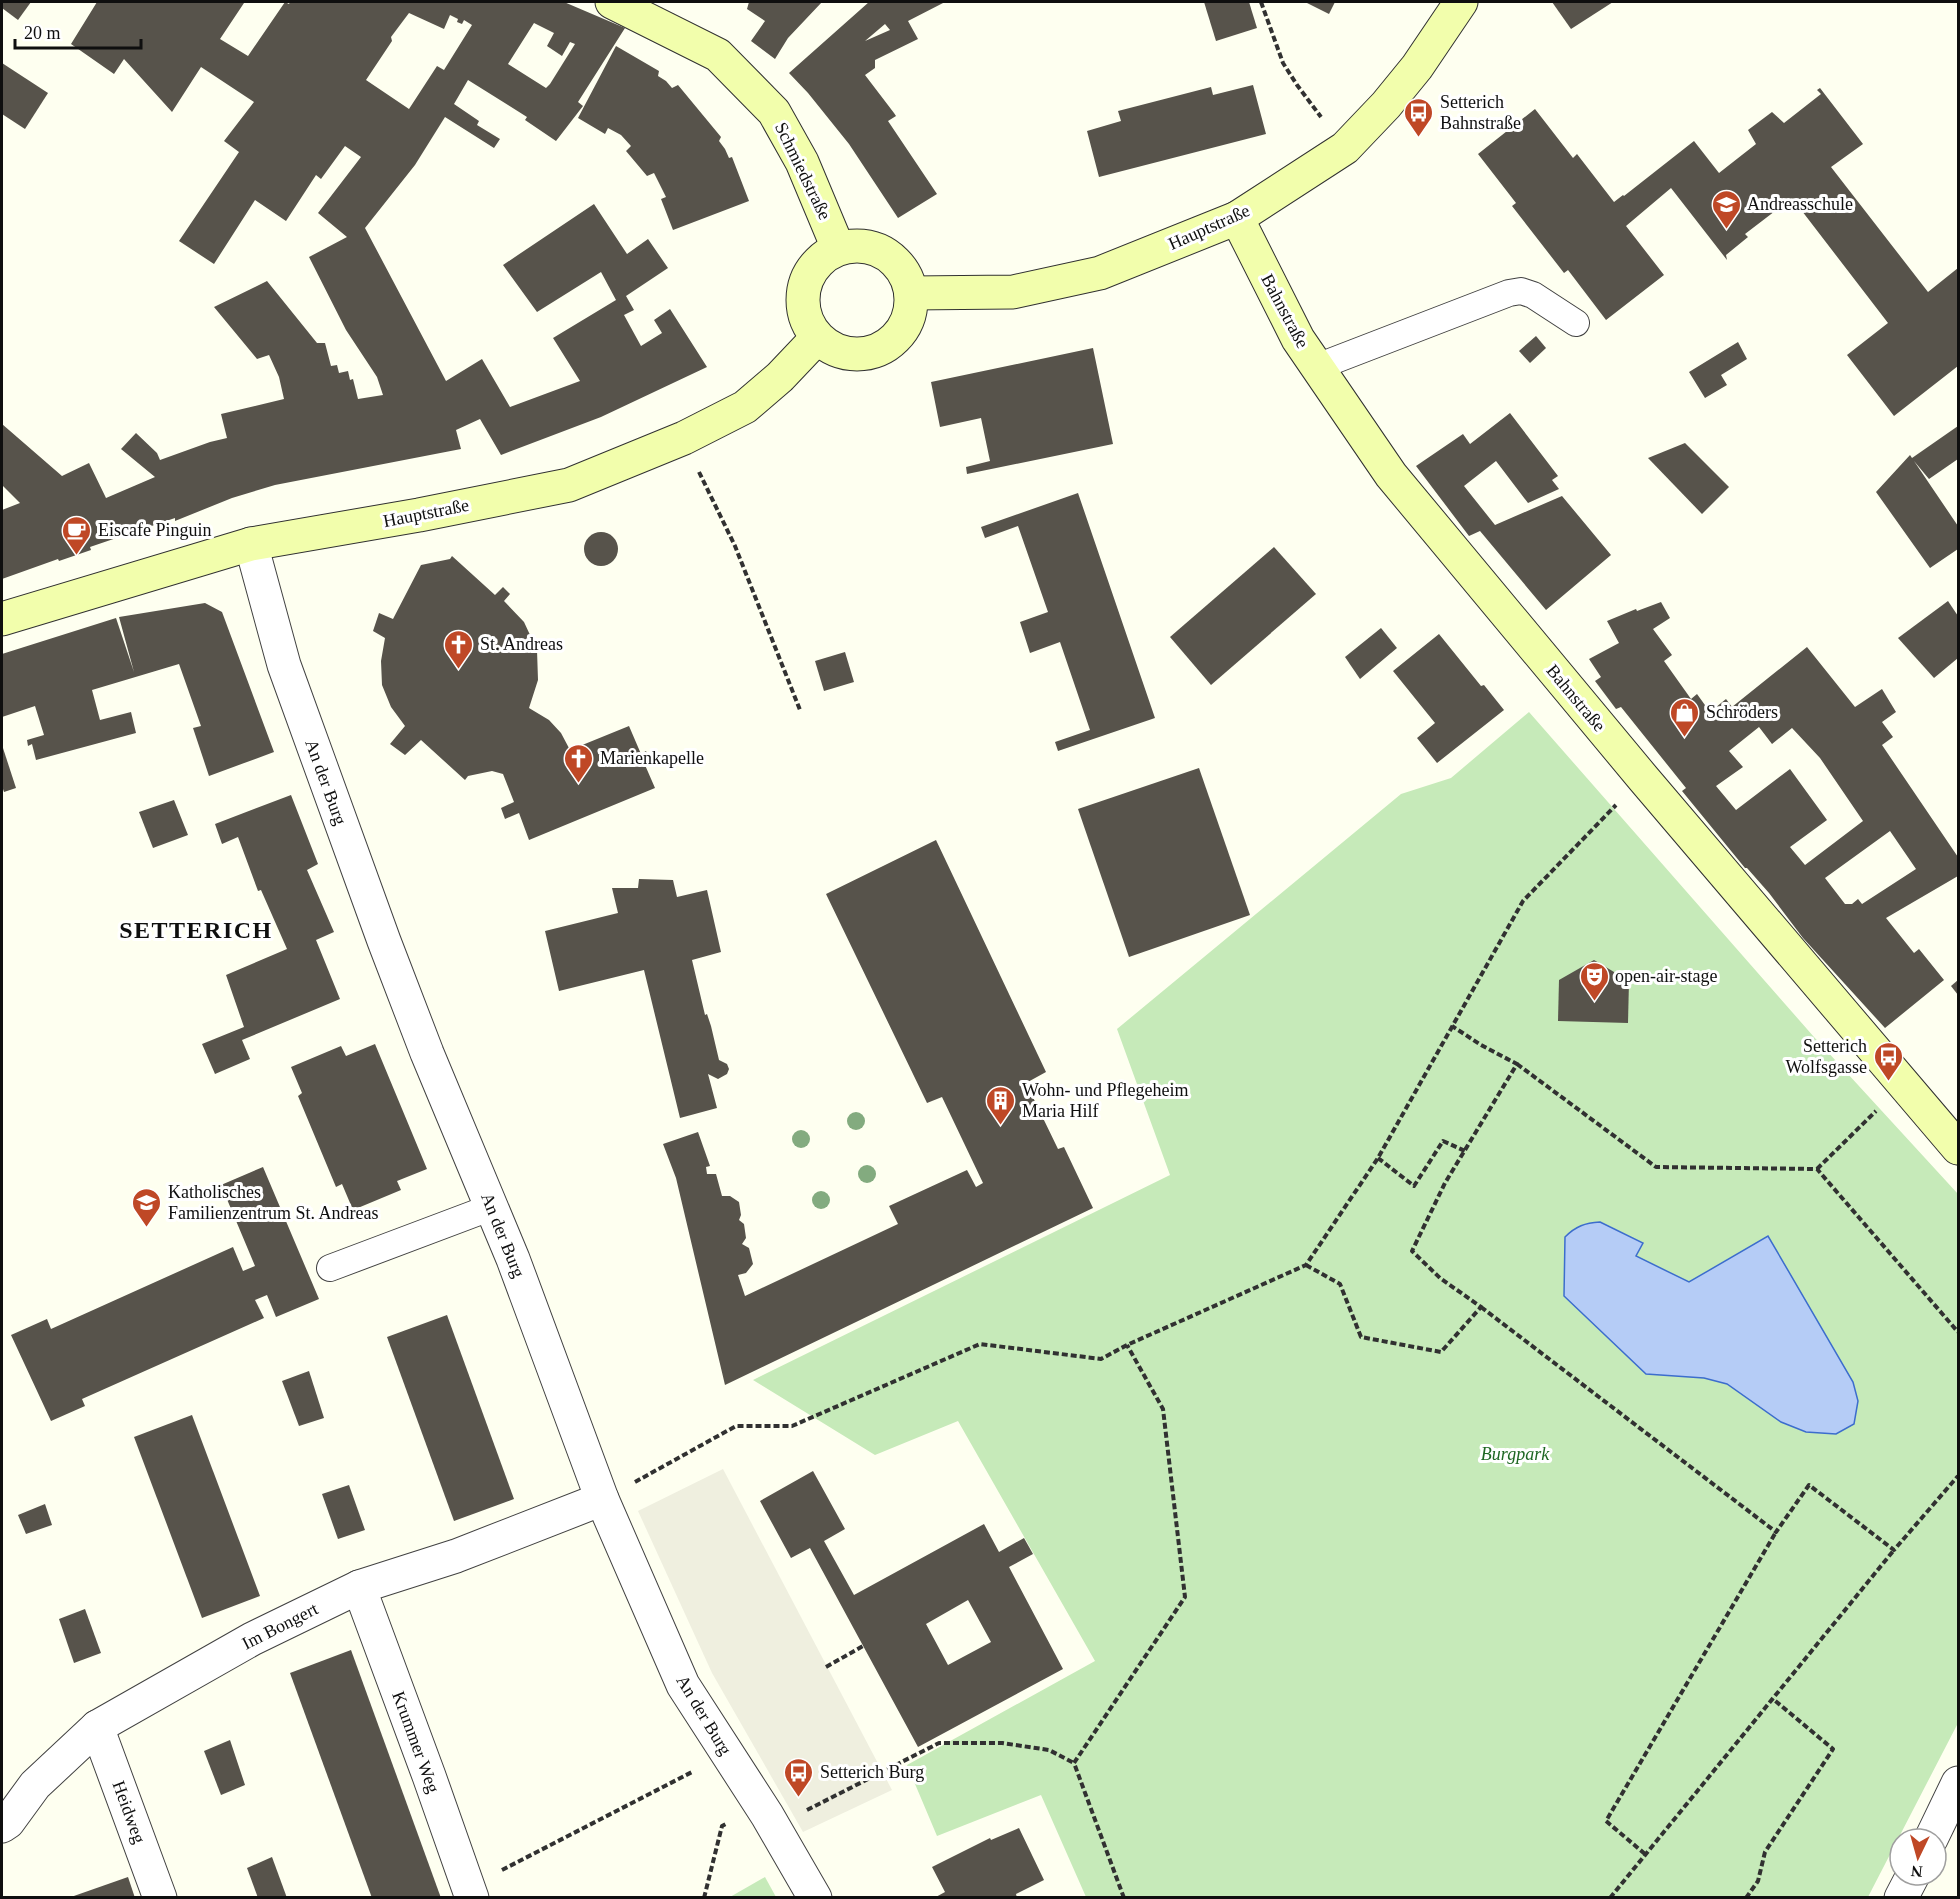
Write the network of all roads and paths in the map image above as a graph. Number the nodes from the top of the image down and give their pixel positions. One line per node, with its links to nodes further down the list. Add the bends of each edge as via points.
1 (612, 2): 6 (main road, Schmiedstraße, via 718,55 774,112 802,162)
2 (1261, 2): 4 (path, via 1283,63)
3 (1461, 2): 4 (main road, Hauptstraße, via 1417,68)
4 (1344, 148): 5 (main road, Hauptstraße)
5 (1237, 218): 7 (main road, Hauptstraße, via 1100,273 1013,292); 10 (main road, Bahnstraße, via 1298,339)
6 (838, 248): 7 (main road, via 860,245 878,250 894,260); 9 (main road, via 812,269 804,285 802,304)
7 (911, 292): 9 (main road, via 905,326 880,349 864,354 847,353)
8 (1576, 324): 10 (lane, via 1521,291)
9 (817, 338): 12 (main road, Hauptstraße, via 745,407 684,438 569,485)
10 (1317, 367): 15 (main road, Bahnstraße, via 1392,475)
11 (697, 468): 14 (path, via 735,546)
12 (251, 544): 13 (main road, Hauptstraße); 23 (street, An der Burg, via 284,665 380,930)
13 (2, 619)
14 (800, 710)
15 (1643, 778): 16 (path, via 1523,901); 18 (main road, Bahnstraße)
16 (1452, 1026): 17 (path); 21 (path)
17 (1517, 1064): 20 (path); 22 (path, via 1656,1167)
18 (1904, 1084): 19 (main road, Bahnstraße); 22 (path)
19 (1959, 1148)
20 (1465, 1151): 21 (path, via 1443,1141 1414,1186); 26 (path, via 1412,1251 1440,1278)
21 (1378, 1158): 24 (path)
22 (1817, 1169): 27 (path)
23 (492, 1207): 25 (lane); 30 (street, An der Burg)
24 (1306, 1265): 26 (path, via 1340,1284 1361,1337 1441,1352); 28 (path)
25 (330, 1268)
26 (1481, 1307): 31 (path)
27 (1959, 1332)
28 (1127, 1345): 30 (path, via 1101,1359 980,1344 792,1426 736,1426); 39 (path, via 1163,1408 1185,1597)
29 (1959, 1476): 32 (path)
30 (602, 1499): 33 (street, Im Bongert, via 456,1556); 38 (street, An der Burg, via 683,1685)
31 (1776, 1532): 32 (path, via 1809,1485); 44 (path, via 1606,1821)
32 (1894, 1550): 36 (path)
33 (359, 1587): 37 (street, Im Bongert, via 252,1639); 45 (street, Krummer Weg)
34 (863, 1646): 35 (path)
35 (826, 1666)
36 (1773, 1699): 44 (path); 51 (path, via 1833,1749 1765,1852 1758,1881)
37 (97, 1727): 42 (street, Im Bongert); 46 (street, Heidweg)
38 (728, 1754): 41 (street, An der Burg); 45 (path)
39 (1074, 1763): 41 (path, via 1049,1750 1002,1743 939,1743); 49 (path)
40 (1959, 1783): 43 (street)
41 (767, 1815): 47 (path, via 722,1826); 48 (street, An der Burg)
42 (4, 1817)
43 (1936, 1827)
44 (1645, 1854): 50 (path)
45 (470, 1892)
46 (160, 1898)
47 (704, 1898)
48 (815, 1898)
49 (1124, 1898)
50 (1610, 1898)
51 (1746, 1898)

